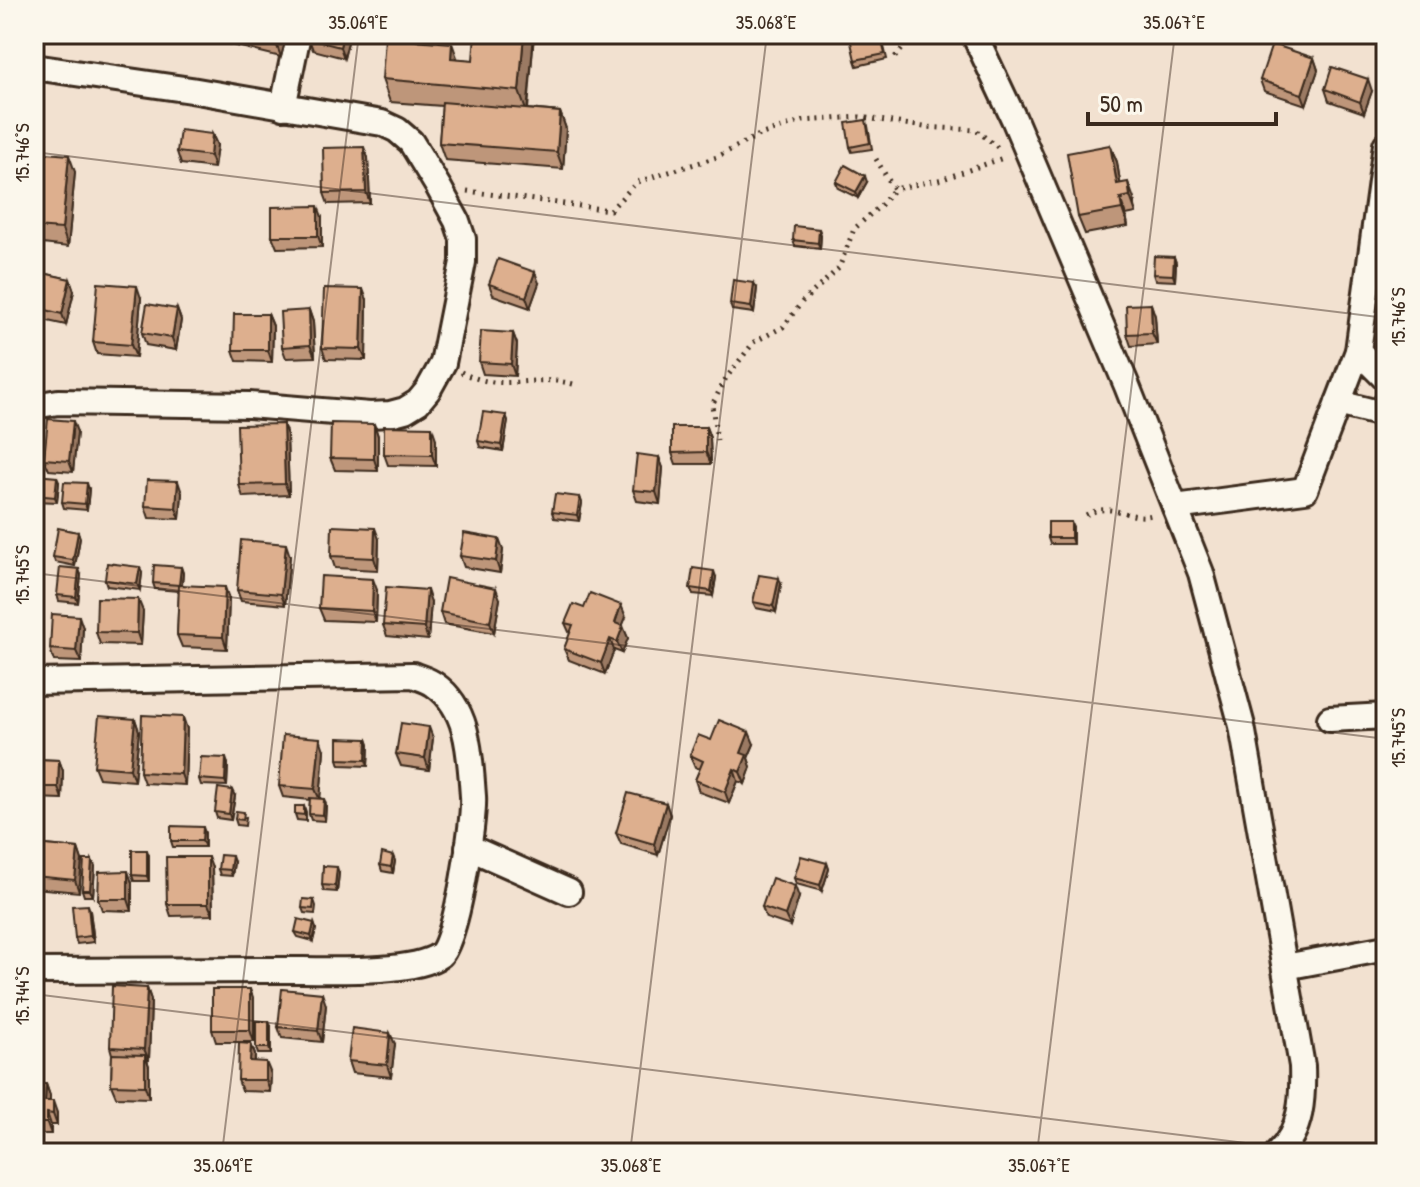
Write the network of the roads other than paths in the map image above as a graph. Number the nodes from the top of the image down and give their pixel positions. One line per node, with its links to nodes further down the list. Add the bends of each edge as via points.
1 (298, 34): 4 (street)
2 (974, 34): 11 (street)
3 (34, 67): 4 (street)
4 (283, 107): 10 (street, via 397,130 411,142 439,188 463,239 443,363 418,402 390,414 353,415 219,404)
5 (1386, 145): 6 (street)
6 (1358, 351): 7 (street); 8 (street)
7 (1386, 379)
8 (1338, 403): 9 (street, via 1382,414); 11 (street, via 1305,490)
9 (1386, 404)
10 (34, 406)
11 (1175, 507): 18 (street, via 1201,573 1242,726)
12 (34, 682): 15 (street, via 413,675 436,685 455,706 468,739 474,808)
13 (1386, 716): 14 (street)
14 (1330, 719)
15 (468, 847): 16 (street); 19 (street, via 451,938 444,953 430,961 348,969)
16 (569, 892)
17 (1386, 948): 18 (street)
18 (1285, 967): 20 (street, via 1303,1098 1288,1144)
19 (34, 971)
20 (1278, 1153)

